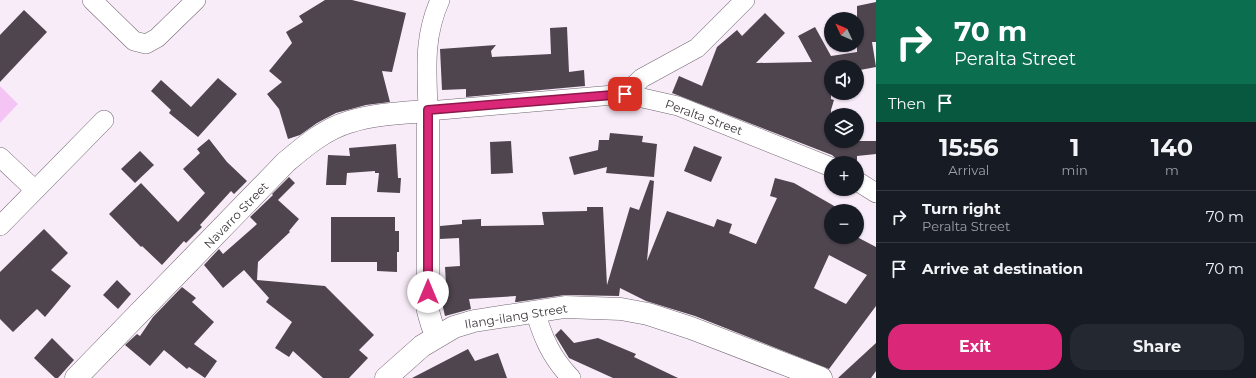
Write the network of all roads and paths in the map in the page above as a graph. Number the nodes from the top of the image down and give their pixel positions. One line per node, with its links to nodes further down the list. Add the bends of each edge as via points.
1 (92, 0): 2 (street, via 134,42 146,44 157,38)
2 (196, 0)
3 (440, 0): 6 (street, via 433,16 426,52)
4 (745, 0): 5 (street, via 697,48 642,78)
5 (625, 94): 6 (street, Peralta Street); 9 (street, Peralta Street, via 678,106)
6 (428, 110): 15 (street, via 428,311); 16 (street, Navarro Street, via 348,122 304,146)
7 (104, 120): 11 (street)
8 (0, 156): 11 (street)
9 (824, 164)
10 (864, 185): 12 (street)
11 (35, 190): 13 (street)
12 (876, 193)
13 (0, 226)
14 (535, 311): 15 (street, Ilang-ilang Street, via 474,321); 18 (street, via 545,343 561,368); 19 (street, Ilang-ilang Street, via 586,307 648,314)
15 (437, 336): 17 (street, Ilang-ilang Street, via 416,350)
16 (76, 378)
17 (386, 378)
18 (571, 378)
19 (821, 378)

